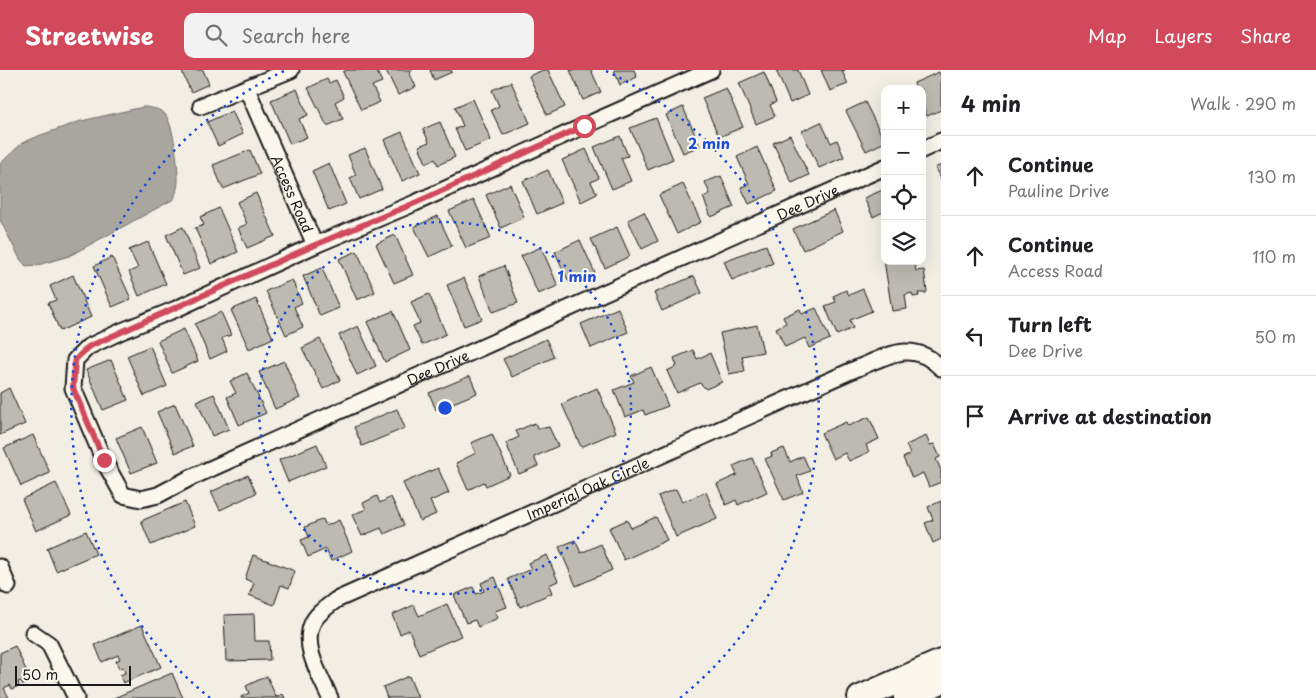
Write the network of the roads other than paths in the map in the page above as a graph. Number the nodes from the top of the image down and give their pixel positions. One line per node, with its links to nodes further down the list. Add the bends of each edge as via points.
1 (292, 70): 3 (street)
2 (711, 70): 8 (street)
3 (247, 89): 4 (street); 8 (street, Access Road)
4 (201, 106)
5 (941, 141): 6 (street)
6 (926, 148)
7 (881, 169): 9 (street, Dee Drive, via 158,495 141,499 123,495 73,388)
8 (315, 245): 9 (street, Access Road, via 88,347)
9 (75, 360)
10 (941, 368): 17 (street, Imperial Oak Circle, via 933,359 915,351 898,352 336,600 321,611 312,624 309,641 312,657)
11 (0, 567): 12 (street)
12 (8, 586)
13 (33, 632): 16 (street, via 49,644)
14 (941, 662): 18 (main road)
15 (941, 681): 19 (main road)
16 (76, 698)
17 (330, 698)
18 (860, 698)
19 (906, 698)

